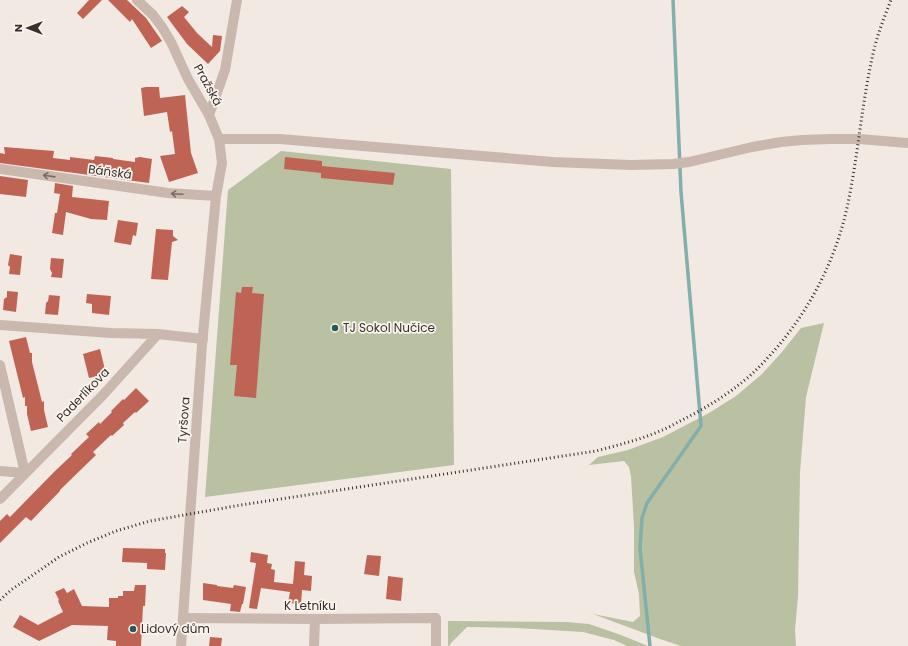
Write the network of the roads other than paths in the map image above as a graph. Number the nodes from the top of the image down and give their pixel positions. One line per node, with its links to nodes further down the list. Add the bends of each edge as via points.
1 (137, 0): 3 (street, Pražská, via 152,15 171,42 188,79)
2 (237, 0): 3 (street, via 225,70)
3 (209, 115): 4 (street, Pražská)
4 (220, 139): 5 (street, via 280,139 553,162 631,165 689,162 781,142 859,139); 7 (street, Pražská, via 222,163)
5 (908, 143)
6 (0, 169): 7 (street, Báňská, one-way to 6, via 168,193)
7 (216, 196): 10 (street, Tyršova)
8 (0, 325): 9 (street)
9 (158, 334): 10 (street); 13 (street, Paderlíkova, via 103,395)
10 (203, 339): 15 (street, Tyršova)
11 (0, 365): 13 (street)
12 (0, 471): 13 (street)
13 (25, 472): 14 (street, Paderlíkova)
14 (0, 498)
15 (183, 618): 16 (street, K Letníku); 17 (street, Tyršova)
16 (315, 619): 18 (street); 19 (street, K Letníku, via 436,618)
17 (181, 646)
18 (314, 646)
19 (436, 646)

